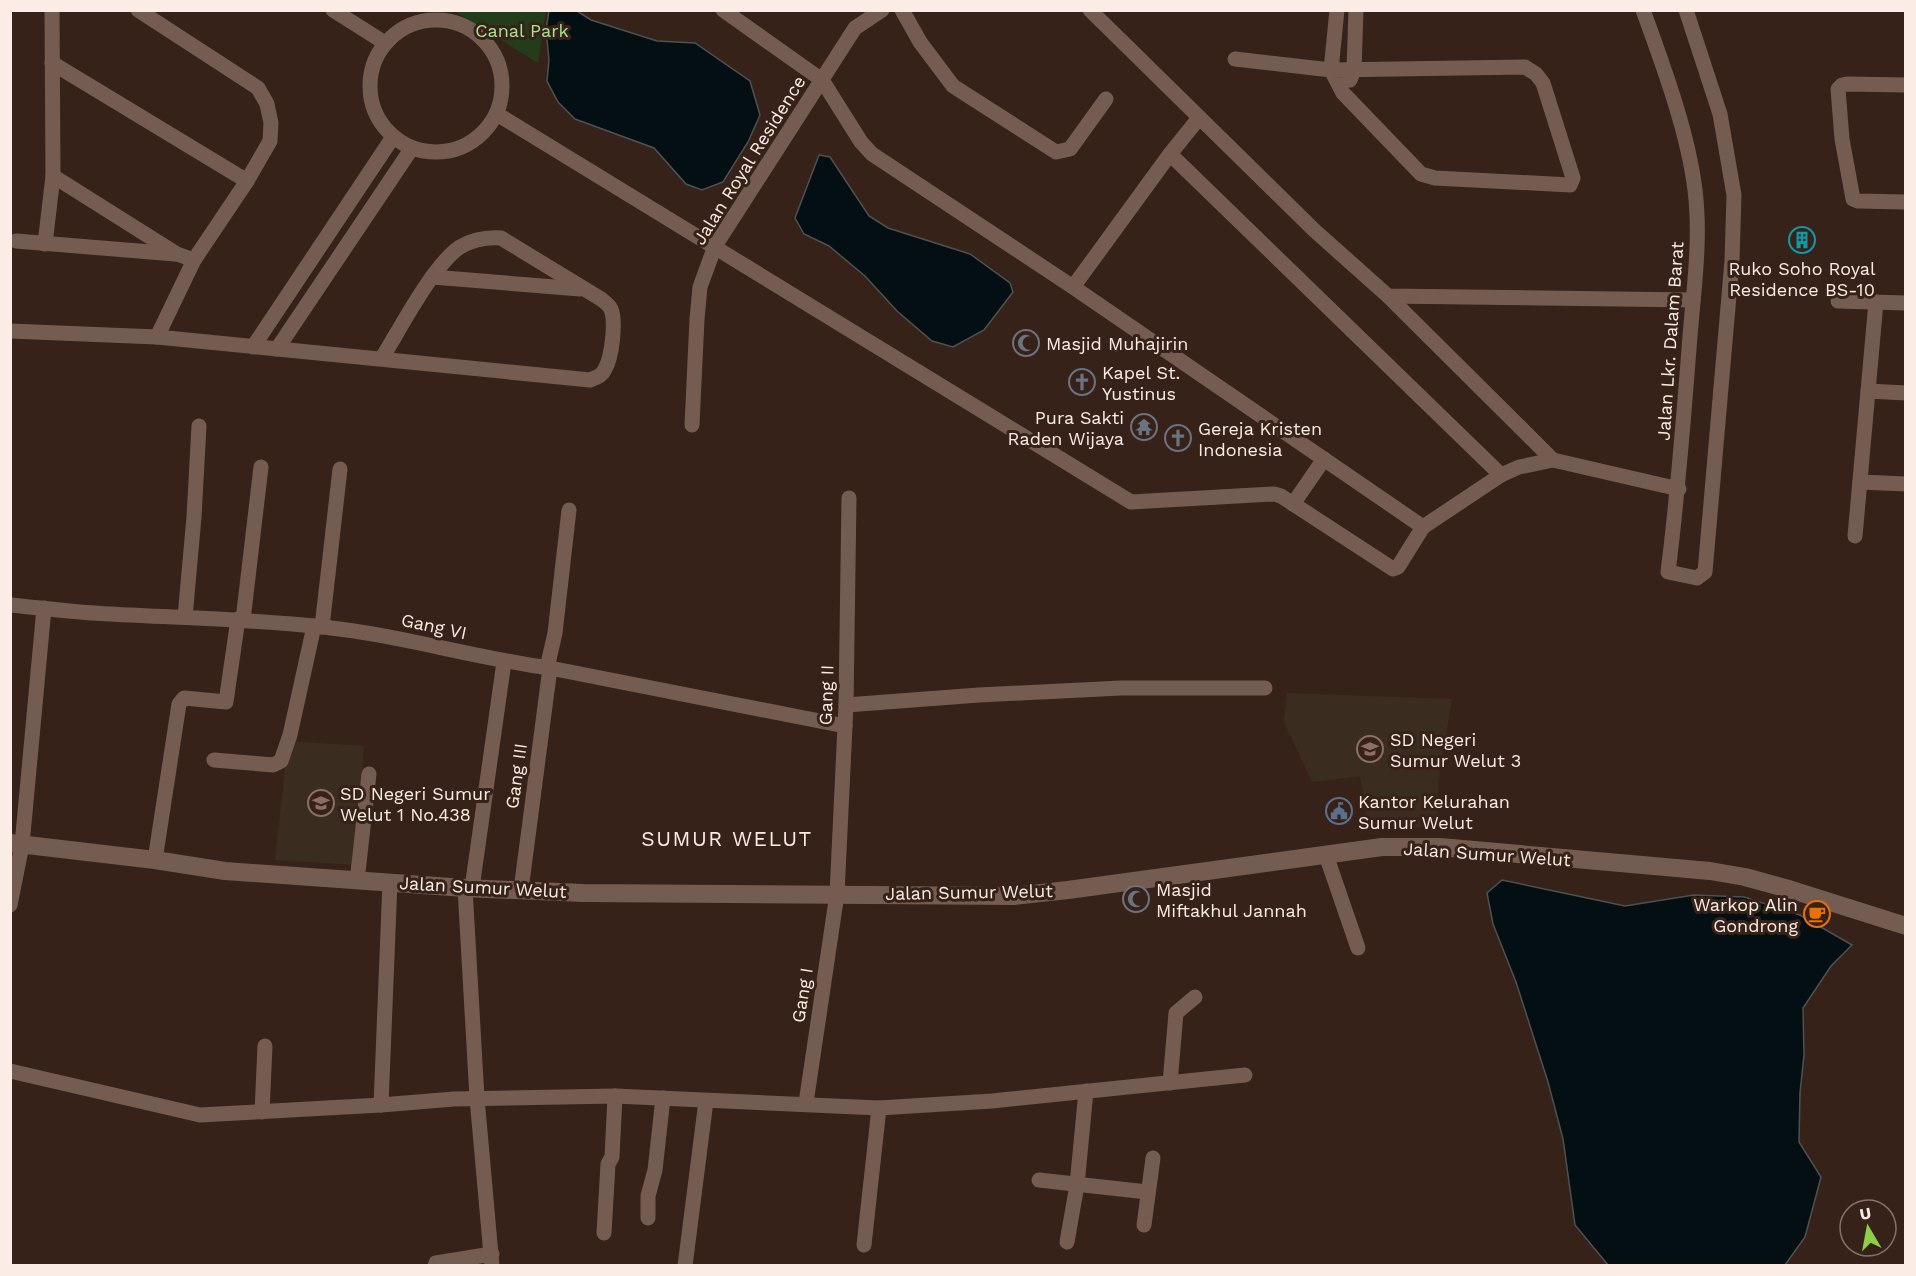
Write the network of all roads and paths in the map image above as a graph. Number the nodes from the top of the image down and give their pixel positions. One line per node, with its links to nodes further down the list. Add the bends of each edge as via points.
1 (52, 10): 14 (street)
2 (138, 10): 27 (street, via 258,88 267,104 270,141)
3 (333, 10): 12 (street)
4 (723, 10): 17 (street)
5 (882, 10): 17 (street, Jalan Royal Residence, via 855,28)
6 (902, 10): 20 (street, via 953,86 1056,152 1070,149)
7 (1090, 10): 22 (street)
8 (1337, 10): 15 (street)
9 (1356, 10): 16 (street)
10 (1643, 10): 38 (street, Jalan Lkr. Dalam Barat, via 1680,120 1695,190 1698,257)
11 (1686, 10): 58 (street, Jalan Lkr. Dalam Barat, via 1720,114 1734,195 1706,572 1697,578 1669,574)
12 (385, 43): 21 (street, via 403,28 426,20 450,21 473,30 490,46 501,68 503,91); 23 (street, via 374,61 369,82 371,102 380,122)
13 (1235, 59): 15 (street)
14 (52, 63): 26 (street); 27 (street)
15 (1331, 70): 16 (street); 19 (street)
16 (1354, 70): 19 (street); 19 (street, via 1524,67 1543,83 1572,183 1570,186 1428,177)
17 (822, 80): 31 (street, Jalan Royal Residence); 35 (street, via 872,154)
18 (1905, 85): 28 (street, via 1848,84 1838,89 1853,199)
19 (1343, 93)
20 (1106, 99)
21 (496, 114): 24 (street, via 482,134 461,148 436,152); 31 (street)
22 (1199, 118): 25 (street); 37 (street)
23 (393, 137): 24 (street); 44 (street)
24 (412, 148): 45 (street)
25 (1170, 154): 35 (street); 55 (street)
26 (53, 176): 30 (street); 32 (street)
27 (247, 181): 33 (street)
28 (1905, 202)
29 (16, 242): 30 (street)
30 (45, 244): 32 (street)
31 (715, 246): 49 (street, Jalan Royal Residence, via 700,287); 60 (street, via 1131,502 1268,493)
32 (177, 254): 33 (street)
33 (194, 261): 43 (street)
34 (432, 277): 36 (street); 36 (street, via 460,248 501,237); 46 (street)
35 (1073, 287): 51 (street)
36 (584, 289): 46 (street, via 610,307 614,321 610,358 599,377 590,380)
37 (1388, 296): 38 (street); 52 (street)
38 (1693, 300): 58 (street, Jalan Lkr. Dalam Barat)
39 (1838, 301): 40 (street)
40 (1876, 302): 41 (street); 47 (street)
41 (1905, 303)
42 (10, 331): 43 (street)
43 (157, 337): 44 (street)
44 (254, 347): 45 (street)
45 (277, 349): 46 (street)
46 (382, 358)
47 (1868, 391): 48 (street); 56 (street)
48 (1905, 393)
49 (692, 425)
50 (199, 426): 66 (street)
51 (1324, 459): 60 (street); 62 (street)
52 (1553, 460): 55 (street); 58 (street)
53 (261, 467): 67 (street)
54 (340, 469): 68 (street)
55 (1501, 475): 62 (street)
56 (1860, 482): 57 (street); 63 (street)
57 (1905, 484)
58 (1679, 489)
59 (849, 498): 72 (street, Gang II)
60 (1293, 504): 62 (street, via 1393,569)
61 (568, 510): 70 (street, Gang III)
62 (1423, 527)
63 (1855, 536)
64 (10, 605): 65 (street, Gang VI)
65 (44, 608): 66 (street, Gang VI); 76 (street)
66 (185, 617): 67 (street, Gang VI)
67 (240, 620): 68 (street, Gang VI); 78 (street, via 226,702 184,698 179,704)
68 (318, 626): 69 (street, Gang VI, via 430,644); 74 (street, via 281,761 273,765)
69 (504, 662): 70 (street, Gang VI); 81 (street)
70 (549, 668): 73 (street, Gang VI); 82 (street, Gang III)
71 (1265, 688): 72 (street, via 1109,689)
72 (846, 705): 73 (street, Gang II)
73 (845, 726): 83 (street, Gang II)
74 (214, 760)
75 (369, 774): 79 (street)
76 (16, 844): 78 (street, Jalan Sumur Welut); 84 (street)
77 (1326, 855): 83 (street, Jalan Sumur Welut, via 1014,896); 85 (street, Jalan Sumur Welut, via 1382,848 1440,847 1710,871 1792,890); 86 (street)
78 (155, 860): 79 (street, Jalan Sumur Welut, via 225,871)
79 (357, 881): 80 (street, Jalan Sumur Welut)
80 (390, 882): 81 (street, Jalan Sumur Welut); 98 (street)
81 (469, 888): 82 (street, Jalan Sumur Welut); 94 (street)
82 (520, 890): 83 (street, Jalan Sumur Welut)
83 (837, 894): 97 (street, Gang I)
84 (10, 905)
85 (1905, 926)
86 (1358, 948)
87 (1195, 997): 91 (street, via 1176,1013)
88 (265, 1046): 100 (street)
89 (10, 1071): 100 (street, via 200,1115)
90 (1245, 1075): 91 (street)
91 (1170, 1083): 92 (street)
92 (1086, 1091): 99 (street); 103 (street)
93 (615, 1096): 94 (street); 95 (street); 107 (street)
94 (477, 1098): 98 (street); 110 (street)
95 (663, 1098): 96 (street); 105 (street)
96 (706, 1101): 97 (street); 112 (street)
97 (806, 1103): 99 (street)
98 (381, 1105): 100 (street)
99 (879, 1108): 109 (street)
100 (262, 1112)
101 (1153, 1158): 104 (street)
102 (1039, 1180): 103 (street)
103 (1077, 1185): 104 (street); 108 (street)
104 (1147, 1192): 106 (street)
105 (648, 1218)
106 (1144, 1225)
107 (604, 1233)
108 (1067, 1242)
109 (864, 1245)
110 (492, 1260): 111 (street)
111 (435, 1266)
112 (685, 1266)

